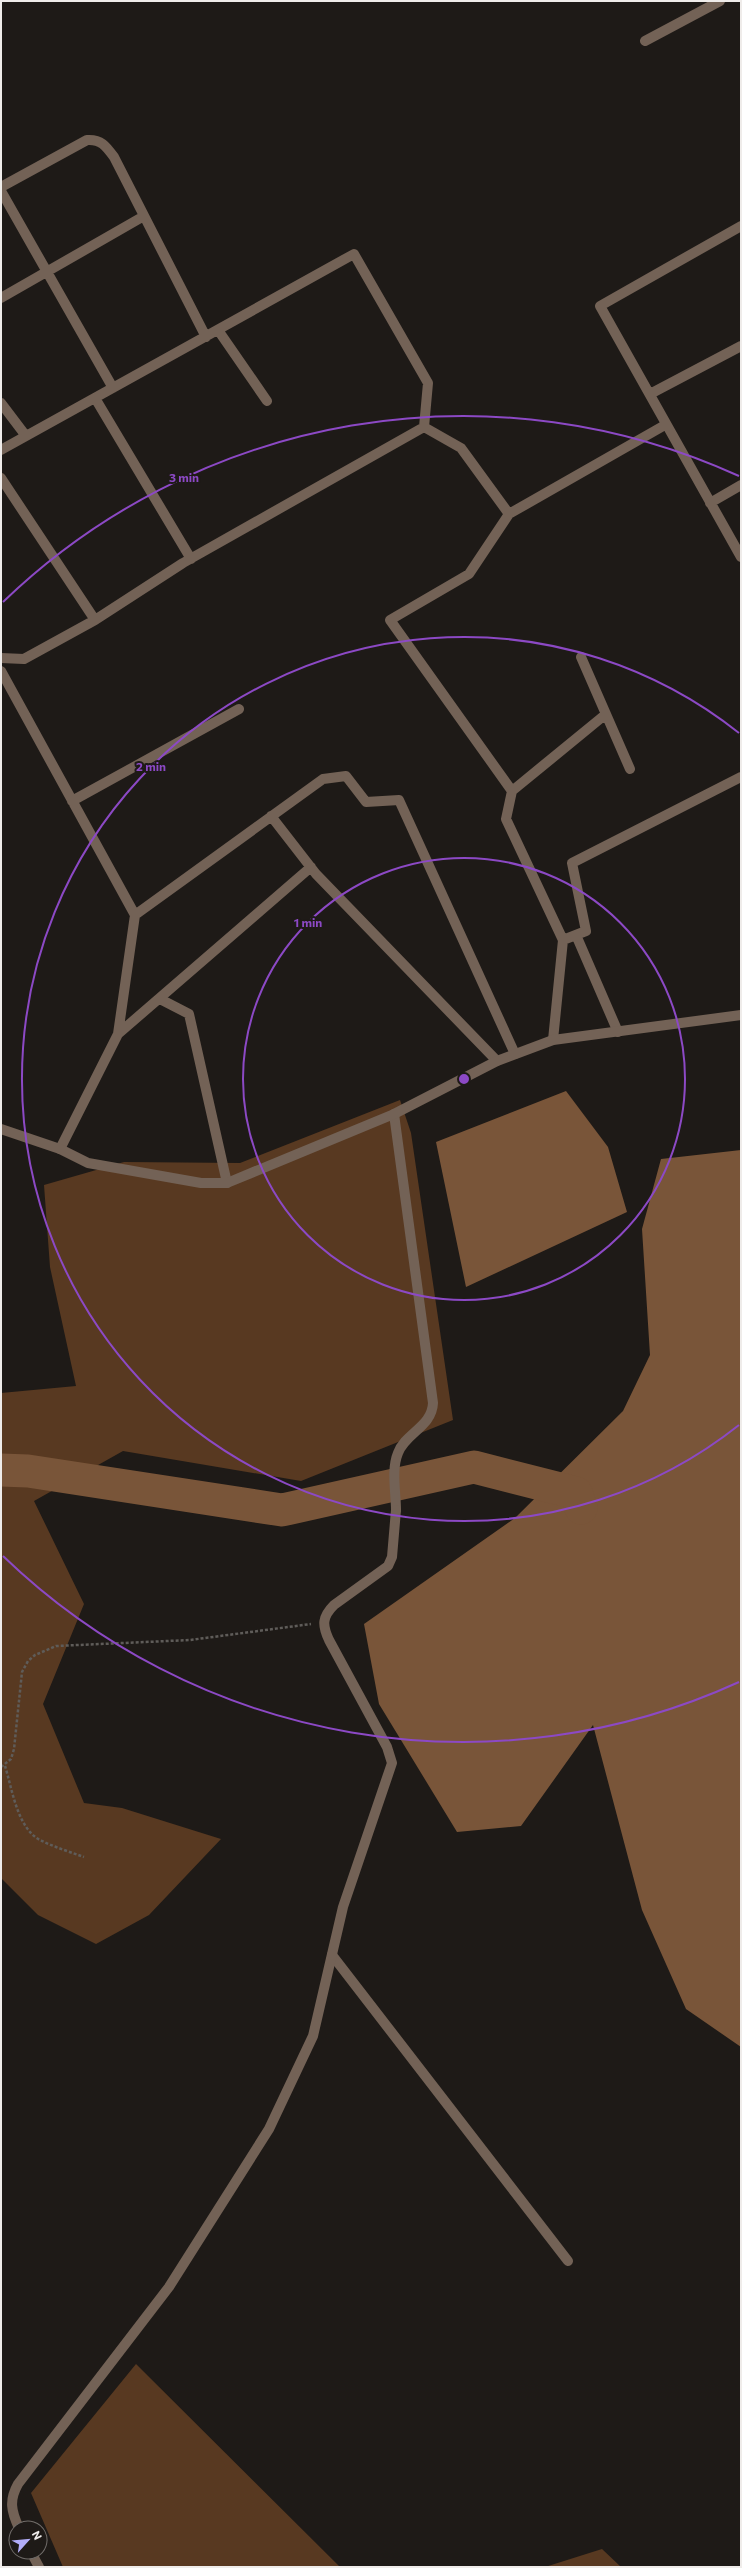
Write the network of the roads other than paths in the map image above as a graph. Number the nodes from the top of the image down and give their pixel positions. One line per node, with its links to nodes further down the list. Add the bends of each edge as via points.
1 (720, 1): 2 (street)
2 (645, 42)
3 (1, 187): 5 (street, via 87,140 97,139 114,157)
4 (1, 191): 7 (street)
5 (144, 216): 7 (street); 10 (street)
6 (741, 226): 13 (street, via 600,306)
7 (47, 271): 8 (street); 12 (street)
8 (1, 298)
9 (218, 330): 10 (street); 15 (street); 18 (street, via 354,254 428,383)
10 (206, 337): 12 (street)
11 (741, 346): 13 (street)
12 (113, 388): 14 (street)
13 (650, 394): 17 (street)
14 (95, 398): 19 (street); 26 (street)
15 (267, 401)
16 (1, 404): 19 (street)
17 (665, 425): 23 (street); 24 (street)
18 (424, 427): 24 (street, via 460,448); 26 (street)
19 (26, 436): 20 (street)
20 (1, 450)
21 (1, 478): 27 (street)
22 (741, 485): 23 (street)
23 (710, 503): 25 (street)
24 (509, 514): 35 (street, via 469,574 390,620)
25 (741, 557)
26 (191, 559): 27 (street)
27 (95, 620): 29 (street, via 24,659)
28 (581, 657): 32 (street)
29 (1, 658)
30 (1, 671): 36 (street)
31 (239, 708): 36 (street)
32 (606, 714): 33 (street); 35 (street)
33 (630, 770)
34 (741, 777): 40 (street, via 572,863 586,931)
35 (512, 791): 41 (street, via 506,820)
36 (72, 801): 39 (street)
37 (271, 816): 38 (street); 39 (street); 47 (street, via 323,779 346,776 366,802 399,800)
38 (311, 867): 42 (street); 48 (street)
39 (135, 915): 45 (street)
40 (576, 935): 41 (street); 44 (street)
41 (563, 940): 46 (street)
42 (160, 999): 45 (street); 52 (street, via 189,1014)
43 (741, 1015): 44 (street)
44 (618, 1032): 46 (street)
45 (118, 1034): 51 (street)
46 (553, 1040): 47 (street)
47 (516, 1054): 48 (street)
48 (497, 1061): 49 (street)
49 (394, 1114): 52 (street); 53 (street, via 433,1411 429,1419 398,1452 395,1468 396,1510 392,1557 388,1566 334,1605 326,1613 323,1622 329,1640 387,1747 392,1763 343,1907)
50 (1, 1129): 51 (street)
51 (60, 1149): 52 (street, via 88,1163 201,1183)
52 (227, 1183)
53 (332, 1955): 54 (street); 55 (street, via 313,2036 269,2129 169,2287 18,2484 11,2503)
54 (568, 2261)
55 (16, 2520)

